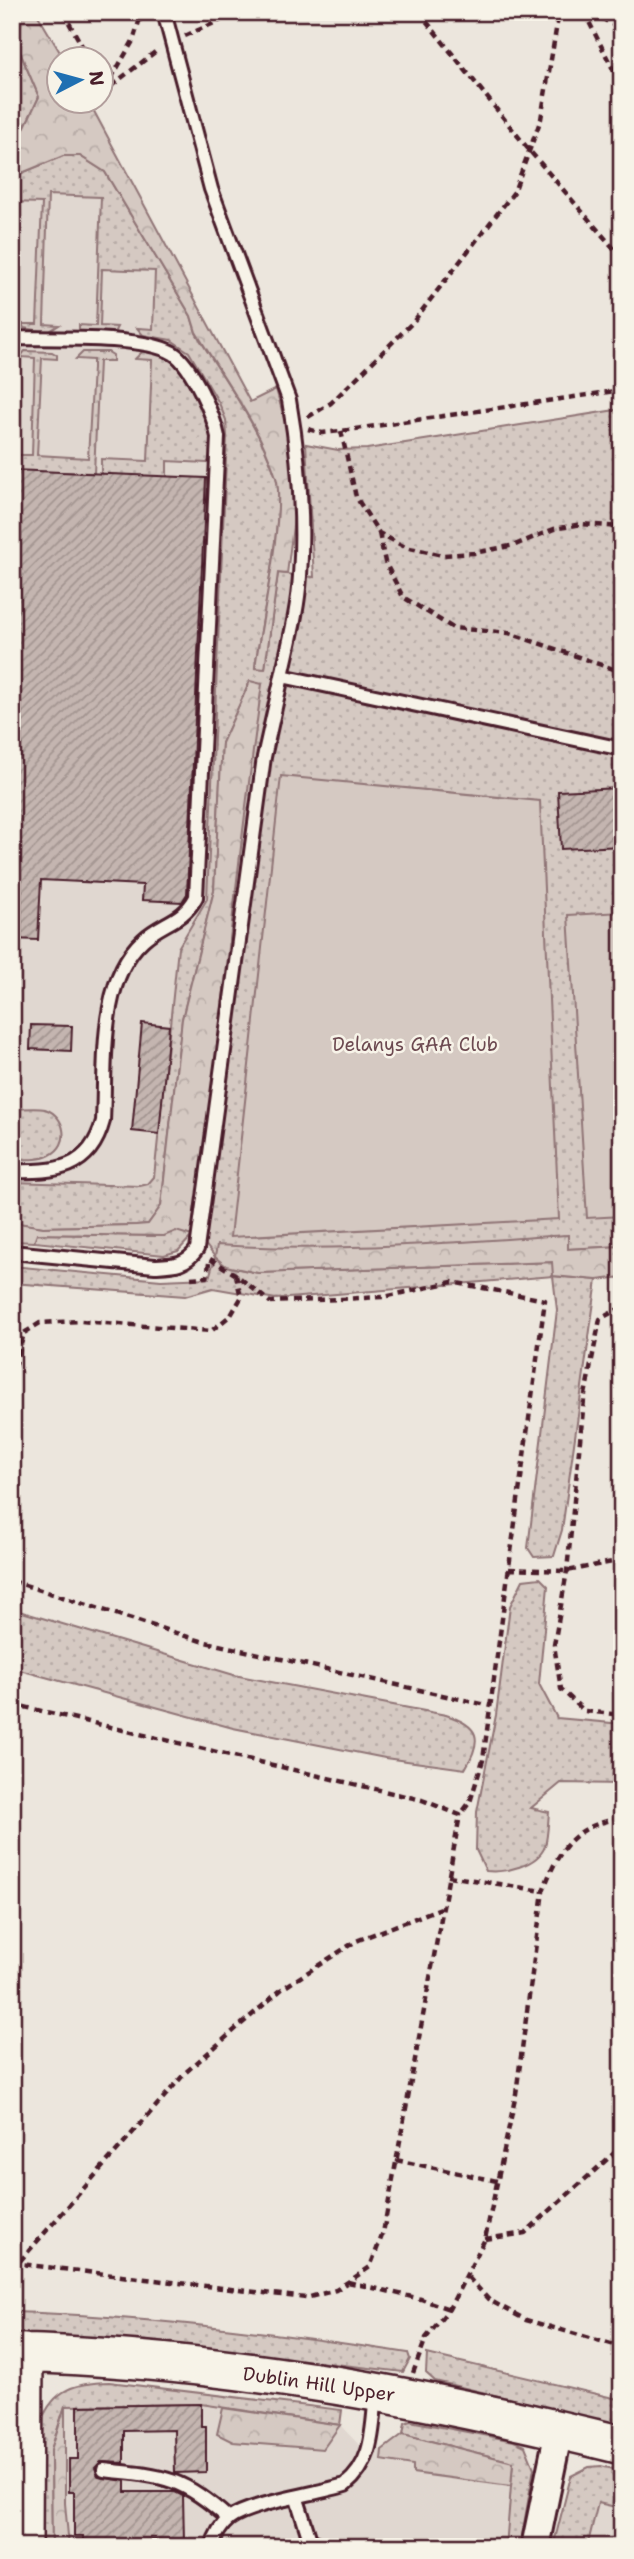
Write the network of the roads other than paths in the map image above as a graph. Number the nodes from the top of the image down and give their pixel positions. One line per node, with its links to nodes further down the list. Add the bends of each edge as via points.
1 (164, 12): 3 (lane, via 211,189 285,390 293,426 299,468 300,576)
2 (12, 338): 5 (lane, via 126,342 171,352 180,359 212,414 218,437 196,897 188,912 143,940 125,962 110,998 98,1141 71,1165 45,1172)
3 (282, 676): 4 (lane); 6 (lane, via 264,757 197,1249 191,1259 177,1265 155,1266)
4 (622, 749)
5 (12, 1171)
6 (12, 1252)
7 (18, 2353): 8 (street, Dublin Hill Upper, via 160,2362); 14 (street)
8 (377, 2391): 9 (street, Dublin Hill Upper); 12 (lane, via 370,2448 358,2475 345,2485)
9 (559, 2430): 10 (street, Dublin Hill Upper); 17 (street)
10 (622, 2445)
11 (104, 2470): 13 (lane, via 178,2481)
12 (296, 2499): 13 (lane); 16 (lane, via 310,2540)
13 (229, 2519): 15 (lane, via 215,2534)
14 (20, 2539)
15 (212, 2547)
16 (326, 2547)
17 (535, 2547)

